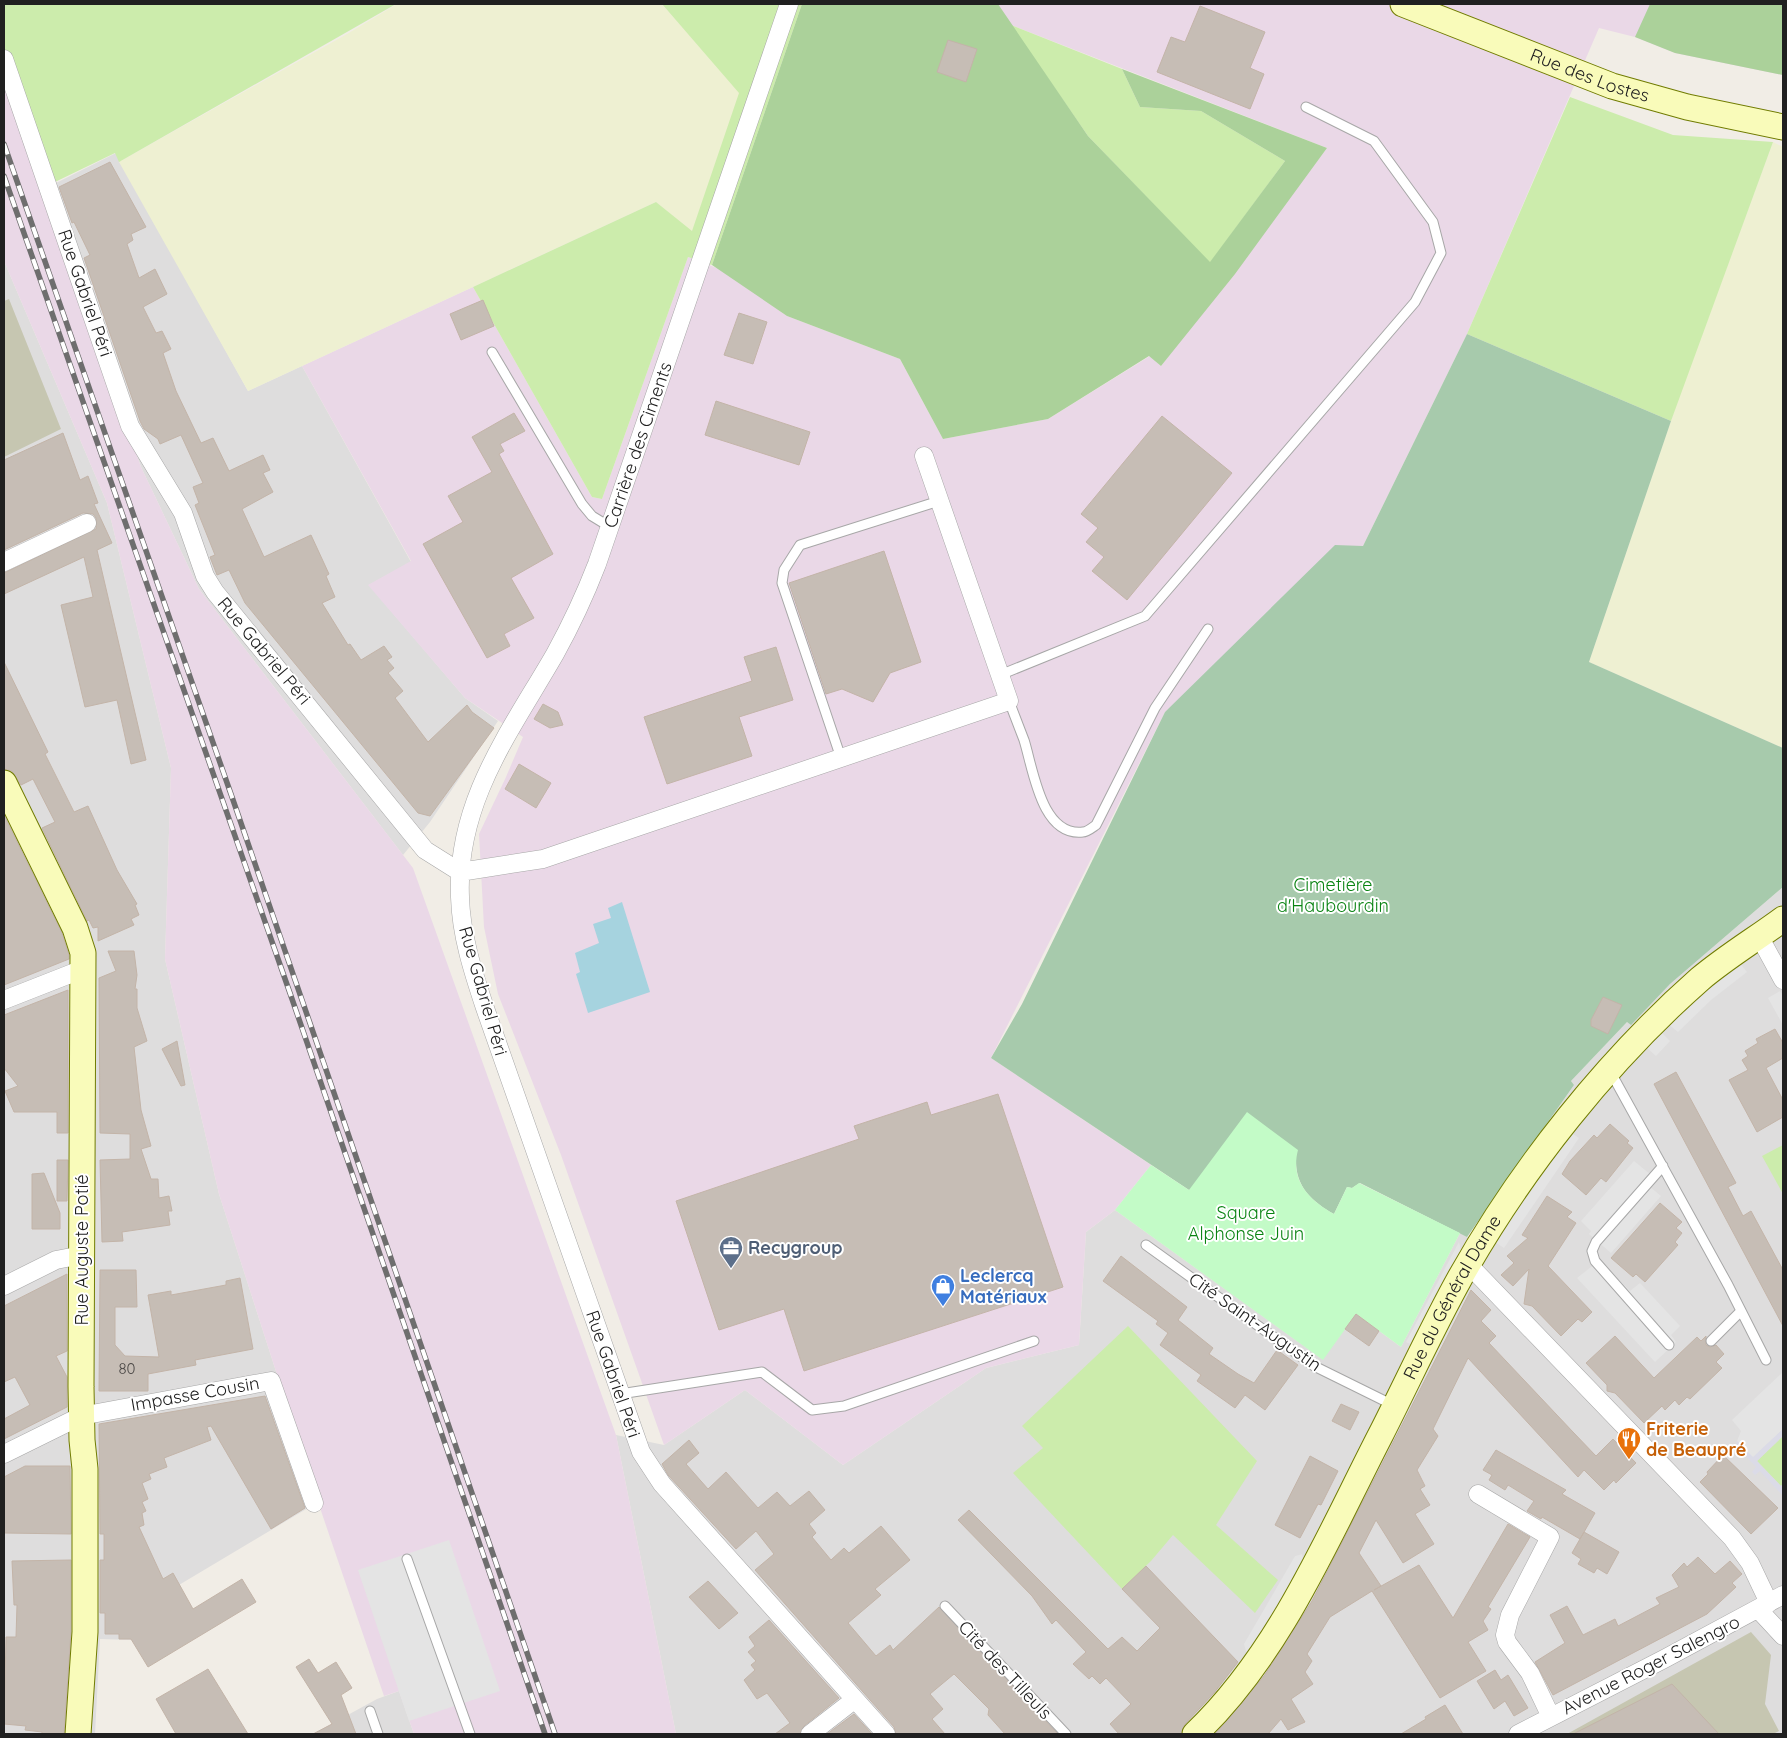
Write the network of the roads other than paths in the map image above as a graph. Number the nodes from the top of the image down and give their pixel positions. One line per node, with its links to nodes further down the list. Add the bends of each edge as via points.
1 (789, 4): 10 (street, Carrière des Ciments)
2 (1404, 4): 5 (street, Rue des Lostes, via 1612,86 1687,107)
3 (4, 59): 17 (street, Rue Gabriel Péri, via 130,426 185,518 205,576 425,850)
4 (1306, 108): 13 (lane, via 1374,141 1433,222 1440,252 1415,302 1145,616)
5 (1783, 127)
6 (492, 352): 10 (lane, via 582,504 592,516)
7 (924, 456): 8 (street)
8 (939, 501): 13 (street); 15 (lane, via 800,545 784,570 782,583)
9 (88, 523): 11 (street)
10 (610, 527): 17 (street, Carrière des Ciments, via 579,608 483,779 466,831)
11 (4, 562)
12 (1208, 629): 14 (lane, via 1155,708 1096,825 1083,832 1063,828 1043,806)
13 (1000, 675): 14 (street)
14 (1009, 700): 15 (street)
15 (841, 758): 17 (street, via 543,859)
16 (4, 783): 20 (street, Rue Auguste Potié, via 81,941)
17 (460, 872): 34 (street, Rue Gabriel Péri, via 461,914 478,987)
18 (1783, 919): 19 (street, Rue du Général Dame)
19 (1759, 936): 21 (street); 23 (street, Rue du Général Dame, via 1696,983)
20 (83, 969): 22 (street); 26 (street, Rue Auguste Potié)
21 (1783, 980)
22 (4, 1000)
23 (1610, 1071): 24 (lane); 27 (street, Rue du Général Dame, via 1561,1126)
24 (1663, 1166): 29 (lane); 32 (lane, via 1596,1242 1592,1251 1595,1261)
25 (1146, 1245): 35 (lane, Cité Saint-Augustin, via 1314,1366)
26 (82, 1255): 28 (street, via 56,1260); 36 (street, Rue Auguste Potié)
27 (1468, 1264): 35 (street, Rue du Général Dame); 41 (street, via 1732,1538)
28 (4, 1286)
29 (1741, 1311): 31 (lane); 33 (lane)
30 (1034, 1341): 34 (lane, via 844,1406 812,1410 762,1372)
31 (1712, 1341)
32 (1669, 1345)
33 (1766, 1360)
34 (620, 1394): 44 (street, Rue Gabriel Péri, via 639,1447 654,1474)
35 (1395, 1406): 53 (street, Rue du Général Dame, via 1292,1606 1239,1687)
36 (81, 1416): 37 (street, Impasse Cousin); 39 (street, Impasse Cousin, via 271,1381); 47 (street, Rue Auguste Potié, via 86,1469 86,1632)
37 (4, 1454)
38 (1478, 1494): 46 (street, via 1550,1537 1506,1622 1505,1635 1530,1673)
39 (314, 1503)
40 (407, 1558): 49 (lane)
41 (1773, 1603): 43 (street); 46 (street, Avenue Roger Salengro)
42 (945, 1606): 52 (lane, Cité des Tilleuls)
43 (1783, 1636)
44 (854, 1700): 50 (street); 51 (street, Rue Gabriel Péri)
45 (370, 1711): 48 (lane)
46 (1551, 1717): 54 (street, Avenue Roger Salengro)
47 (78, 1734)
48 (378, 1734)
49 (470, 1734)
50 (810, 1734)
51 (886, 1734)
52 (1066, 1734)
53 (1195, 1734)
54 (1518, 1734)

